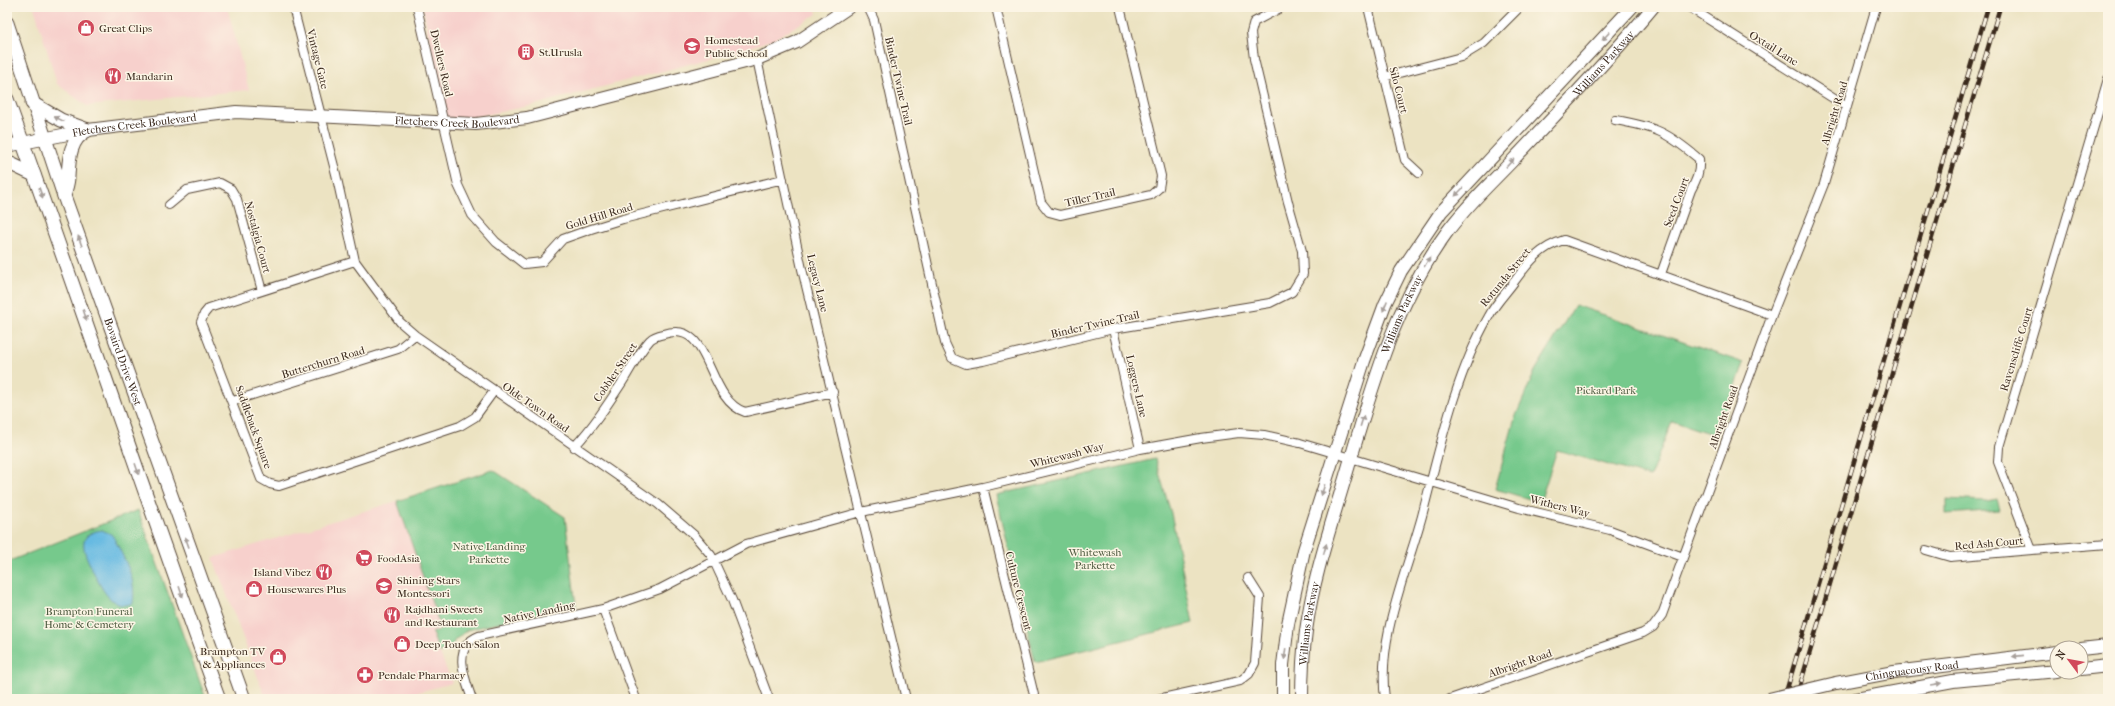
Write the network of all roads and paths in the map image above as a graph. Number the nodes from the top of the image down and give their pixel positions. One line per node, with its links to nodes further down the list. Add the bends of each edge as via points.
1 (293, 7): 21 (street, Vintage Gate)
2 (417, 7): 23 (street, Dwellers Road)
3 (849, 7): 15 (main road, Fletchers Creek Boulevard, via 798,42)
4 (868, 7): 38 (street, Binder Twine Trail, via 874,20 945,343 952,358 966,364 983,361)
5 (996, 7): 6 (street, Tiller Trail, via 1041,202 1049,212 1060,215 1151,195 1159,188 1161,176)
6 (1120, 7)
7 (1282, 7): 38 (street, Binder Twine Trail, via 1254,22 1250,33 1254,59 1302,252 1303,274 1292,292 1270,303)
8 (1368, 7): 16 (street, Silo Court)
9 (1520, 7): 16 (street, via 1484,42 1461,57)
10 (1632, 7): 45 (main road, Williams Parkway, one-way to 45, via 1445,207 1426,231 1385,304)
11 (1653, 7): 46 (main road, Williams Parkway, one-way to 11, via 1400,312 1430,255 1475,199 1554,117)
12 (1689, 7): 20 (street, Oxtail Lane)
13 (1876, 7): 20 (street, Albright Road)
14 (7, 23): 19 (main road, Bovaird Drive West)
15 (757, 59): 23 (main road, Fletchers Creek Boulevard, via 527,118 476,124); 31 (street, Legacy Lane)
16 (1384, 77): 29 (street, Silo Court, via 1405,160)
17 (2108, 79): 52 (street, Ravenscliffe Court, via 1999,447 1998,462)
18 (7, 99): 26 (main road, Bovaird Drive West)
19 (32, 103): 24 (main road, one-way to 19, via 61,120); 25 (main road, Bovaird Drive West)
20 (1847, 107): 37 (street, Albright Road, via 1824,184)
21 (320, 116): 23 (main road, Fletchers Creek Boulevard); 24 (main road, Fletchers Creek Boulevard, via 236,112); 34 (street, Olde Town Road)
22 (1615, 120): 35 (street, Seed Court, via 1656,128 1679,142 1699,159 1700,170)
23 (445, 123): 31 (street, Gold Hill Road, via 458,185 472,215 496,242 524,264 542,262 563,239 591,229)
24 (88, 130): 25 (main road, Fletchers Creek Boulevard); 32 (main road, via 77,137 73,146)
25 (44, 139): 26 (main road, Fletchers Creek Boulevard); 32 (main road, Bovaird Drive West)
26 (23, 143): 27 (main road, Fletchers Creek Boulevard); 30 (main road, Bovaird Drive West)
27 (7, 146)
28 (7, 162): 30 (main road)
29 (1419, 173)
30 (34, 176): 63 (main road, Bovaird Drive West, one-way to 63)
31 (783, 179): 41 (street, Legacy Lane, via 802,269)
32 (64, 196): 64 (main road, Bovaird Drive West, one-way to 32)
33 (169, 205): 36 (street, Nostalgia Court, via 187,190 220,183 231,189)
34 (355, 261): 36 (street, Saddleback Square); 39 (street, Olde Town Road, via 400,322)
35 (1661, 274): 37 (street, Rotunda Street); 47 (street, Rotunda Street, via 1564,240 1542,250 1530,261 1489,315 1470,353)
36 (262, 291): 42 (street, Saddleback Square, via 209,308 201,322)
37 (1772, 315): 53 (street, Albright Road)
38 (1113, 328): 44 (street, Loggers Lane)
39 (415, 336): 40 (street, Olde Town Road); 42 (street, Butterchurn Road, via 398,350)
40 (494, 391): 42 (street, Saddleback Square, via 475,418 460,426 279,486 261,479); 43 (street, Olde Town Road)
41 (833, 392): 43 (street, Cobbler Street, via 745,412 735,409 725,399 700,347 693,338 675,331 651,340 589,431); 49 (street, Legacy Lane)
42 (233, 401)
43 (574, 447): 54 (street, Olde Town Road, via 658,504 694,535)
44 (1140, 448): 45 (street, Whitewash Way, via 1240,433 1264,435); 48 (street, Whitewash Way)
45 (1334, 453): 46 (street, Whitewash Way); 71 (main road, Williams Parkway, one-way to 71, via 1304,550 1294,593 1283,665)
46 (1351, 458): 47 (street, Whitewash Way); 72 (main road, Williams Parkway, one-way to 46, via 1306,629 1313,594)
47 (1430, 482): 53 (street, Withers Way, via 1519,508 1610,530); 73 (street, via 1391,617 1383,684)
48 (983, 487): 49 (street, Whitewash Way); 69 (street, Culture Crescent)
49 (861, 512): 54 (street, Whitewash Way, via 746,544); 68 (street)
50 (2108, 544): 52 (street)
51 (1926, 550): 52 (street, Red Ash Court, via 1950,557)
52 (2032, 550)
53 (1683, 557): 74 (street, Albright Road, via 1662,615 1653,627 1643,633)
54 (714, 562): 56 (street, Native Landing, via 660,589); 67 (street, Olde Town Road, via 732,600)
55 (1248, 578): 70 (street, via 1260,597 1255,663 1249,674 1240,681)
56 (603, 609): 65 (street, Native Landing, via 474,638 464,651 461,661 462,672); 66 (street)
57 (2108, 646): 58 (main road)
58 (2089, 648)
59 (2049, 653): 75 (main road, Chinguacousy Road, one-way to 75, bridge, via 1894,672)
60 (2108, 666): 61 (main road)
61 (2089, 668)
62 (2049, 672): 76 (main road, Chinguacousy Road, one-way to 62, via 1953,681)
63 (219, 699)
64 (244, 699)
65 (472, 699)
66 (636, 699)
67 (769, 699)
68 (906, 699)
69 (1035, 699)
70 (1158, 699)
71 (1283, 699)
72 (1302, 699)
73 (1385, 699)
74 (1450, 699)
75 (1768, 699)
76 (1856, 699)

